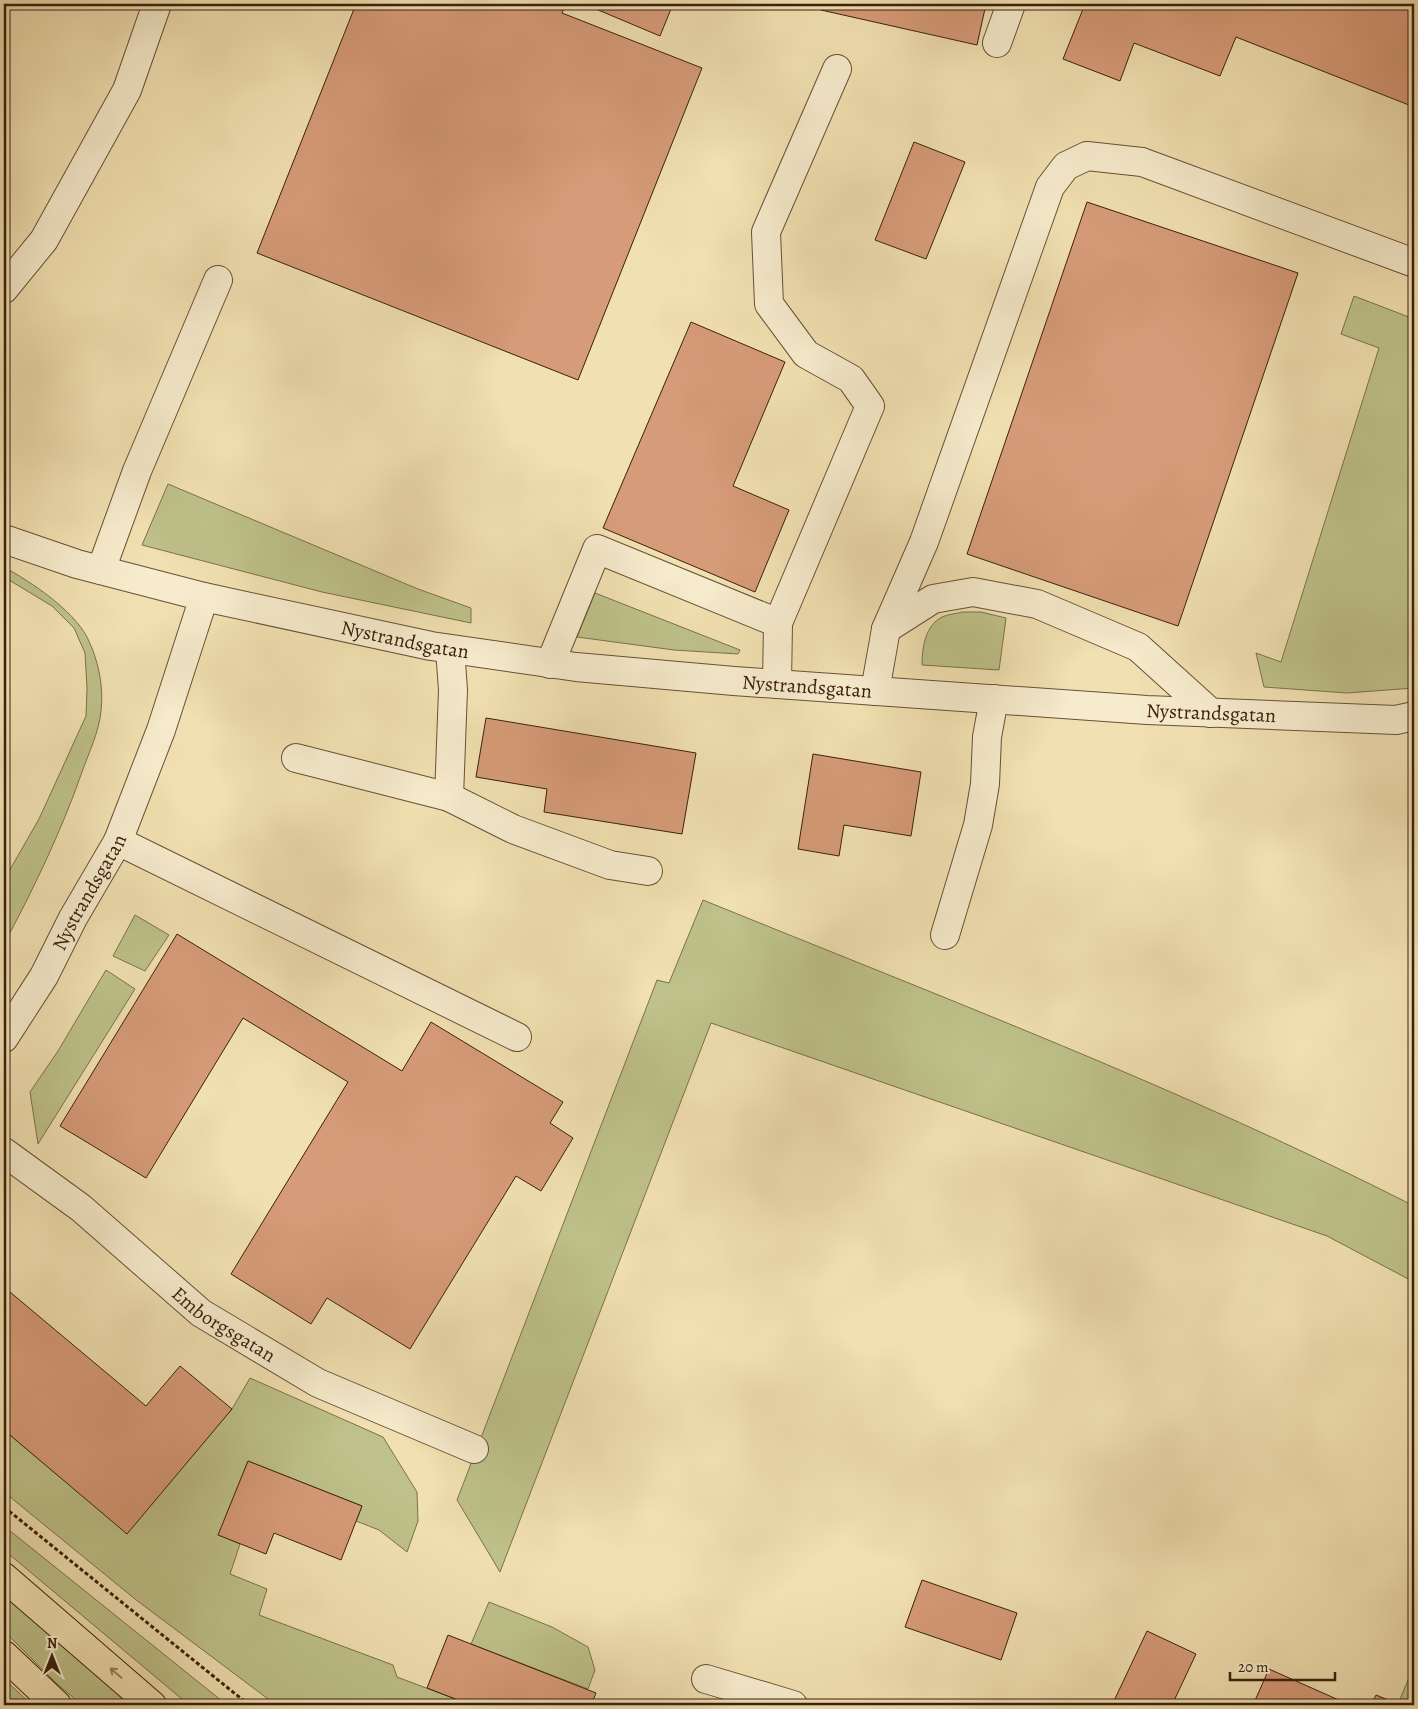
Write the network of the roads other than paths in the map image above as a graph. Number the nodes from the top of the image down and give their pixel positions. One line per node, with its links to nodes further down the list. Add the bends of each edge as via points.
1 (157, 4): 7 (street, via 126,90 44,240)
2 (1012, 4): 3 (street)
3 (997, 42)
4 (837, 69): 11 (street, via 766,232 769,304 806,354 851,379 870,406)
5 (1414, 263): 12 (street, via 1142,162 1087,156 1066,166 1050,187 924,542)
6 (218, 280): 9 (street, via 137,471)
7 (4, 289)
8 (4, 539): 9 (street, Nystrandsgatan)
9 (101, 570): 10 (street, Nystrandsgatan)
10 (204, 597): 13 (street, Nystrandsgatan); 22 (street, Nystrandsgatan, via 161,730)
11 (778, 623): 14 (street, via 596,549); 15 (street)
12 (886, 629): 16 (street); 18 (street, via 933,599 973,592 1037,604 1138,647)
13 (450, 649): 14 (street, Nystrandsgatan); 21 (street)
14 (550, 664): 15 (street, Nystrandsgatan)
15 (777, 684): 16 (street, Nystrandsgatan)
16 (875, 691): 17 (street, Nystrandsgatan)
17 (994, 699): 18 (street, Nystrandsgatan); 24 (street, via 978,825)
18 (1212, 713): 19 (street, Nystrandsgatan, via 1396,720)
19 (1414, 716)
20 (296, 758): 21 (street)
21 (449, 797): 23 (street, via 513,829 610,865)
22 (118, 841): 25 (street); 26 (street, Nystrandsgatan, via 44,976)
23 (648, 871)
24 (946, 935)
25 (517, 1037)
26 (4, 1038)
27 (4, 1152): 28 (street, Emborgsgatan, via 81,1208 202,1313 318,1383)
28 (474, 1449)
29 (4, 1577): 33 (main road, one-way to 29)
30 (4, 1655): 32 (main road)
31 (706, 1679): 34 (street)
32 (57, 1705)
33 (152, 1705)
34 (793, 1705)

